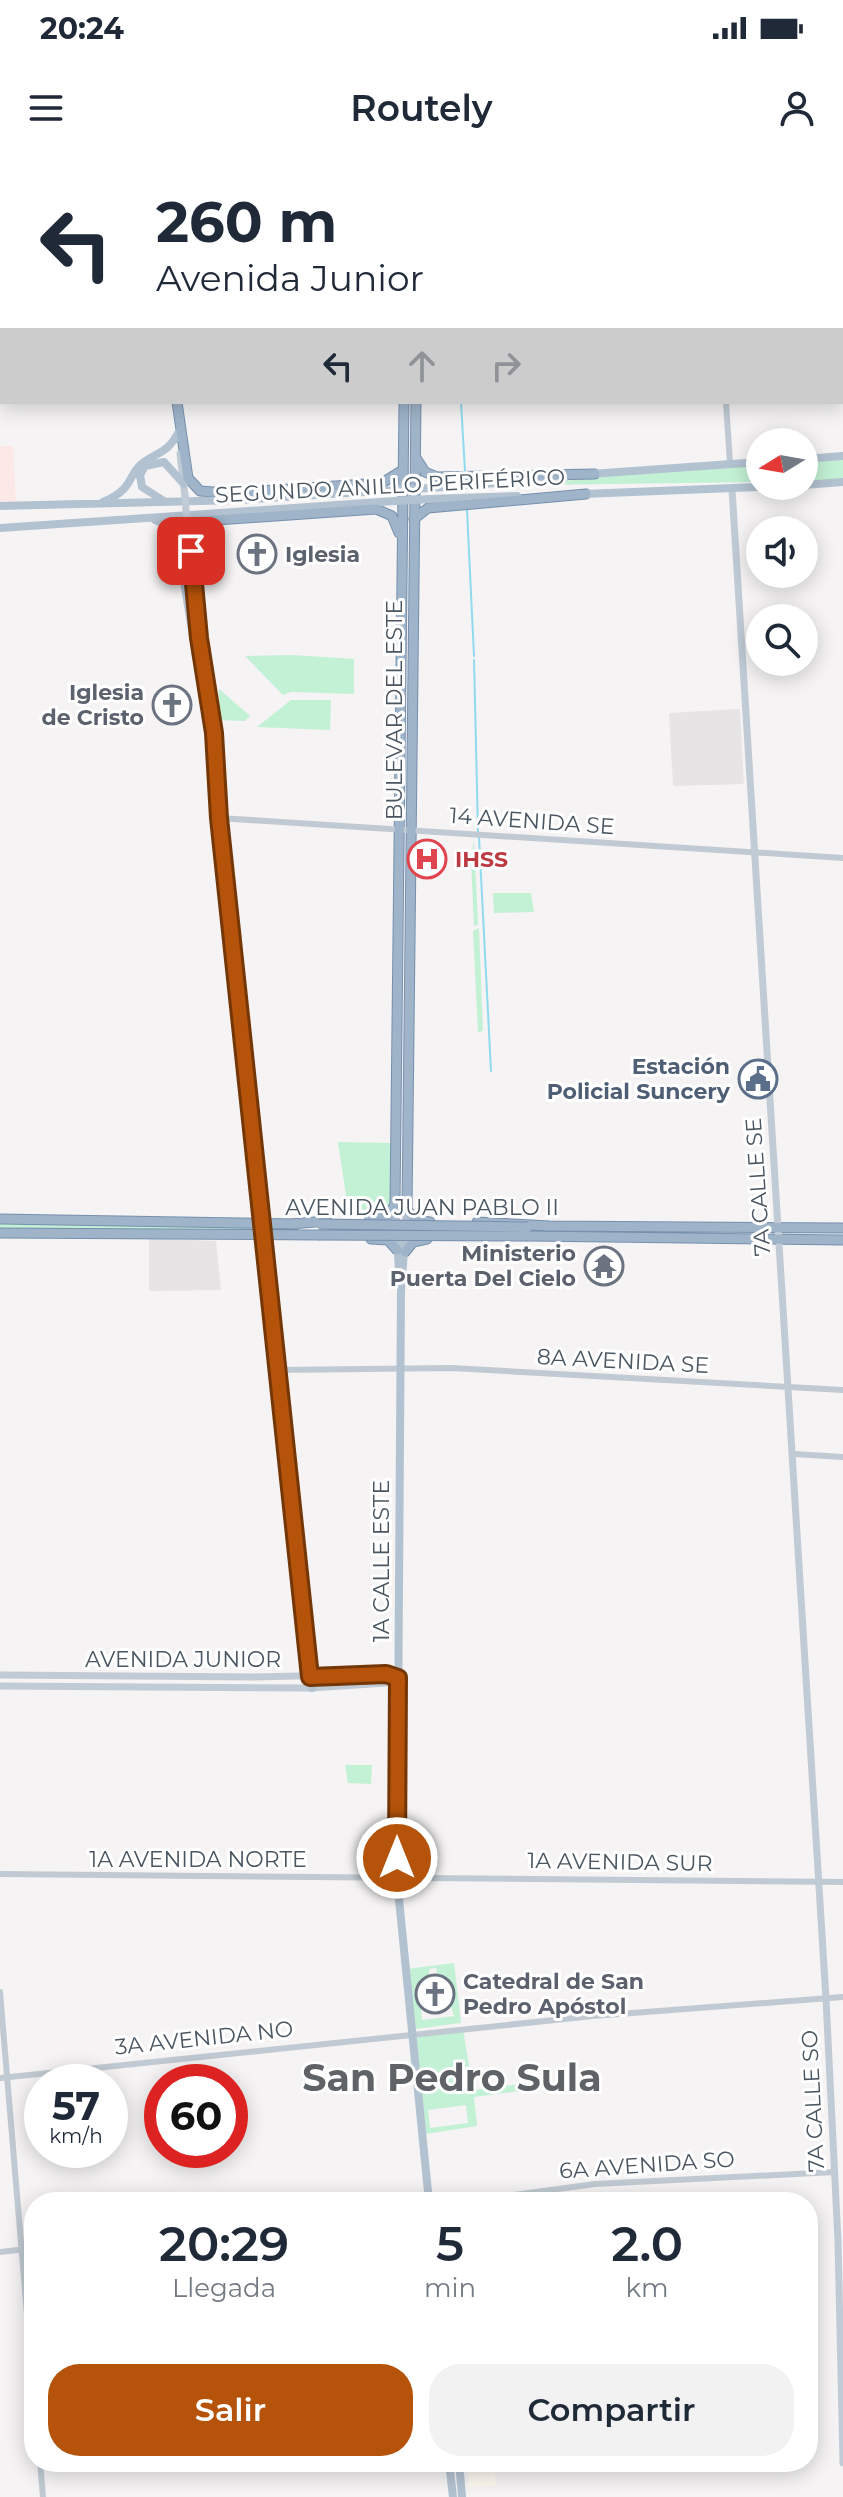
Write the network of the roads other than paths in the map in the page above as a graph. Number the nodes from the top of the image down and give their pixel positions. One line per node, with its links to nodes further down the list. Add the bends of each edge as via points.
1 (175, 404): 6 (main road)
2 (175, 404): 21 (highway, via 188,481 197,490)
3 (404, 404): 14 (highway, BULEVAR DEL ESTE)
4 (416, 404): 8 (highway, BULEVAR DEL ESTE)
5 (726, 404): 13 (street)
6 (178, 433): 7 (main road); 10 (main road)
7 (163, 453): 10 (main road); 25 (main road, via 142,463 125,490)
8 (415, 453): 15 (highway, via 422,469 437,477); 30 (highway, BULEVAR DEL ESTE)
9 (843, 456): 11 (main road)
10 (181, 458): 17 (main road)
11 (818, 458)
12 (746, 463): 13 (main road, SEGUNDO ANILLO PERIFÉRICO)
13 (730, 464): 15 (main road, SEGUNDO ANILLO PERIFÉRICO)
14 (403, 470): 21 (highway, via 382,483); 33 (highway, BULEVAR DEL ESTE)
15 (595, 474): 23 (main road, SEGUNDO ANILLO PERIFÉRICO, bridge)
16 (843, 482): 18 (main road)
17 (184, 484): 24 (main road, via 164,462 143,469 139,478 144,490); 32 (main road, bridge)
18 (818, 484)
19 (746, 488): 20 (main road, SEGUNDO ANILLO PERIFÉRICO)
20 (732, 489): 22 (main road, SEGUNDO ANILLO PERIFÉRICO); 40 (main road, 7A CALLE SE)
21 (227, 493): 23 (highway)
22 (586, 494): 27 (main road, SEGUNDO ANILLO PERIFÉRICO, bridge); 30 (highway, via 425,509)
23 (205, 501): 24 (main road, SEGUNDO ANILLO PERIFÉRICO)
24 (168, 502): 25 (main road, SEGUNDO ANILLO PERIFÉRICO)
25 (99, 504): 26 (main road, SEGUNDO ANILLO PERIFÉRICO)
26 (0, 506)
27 (223, 513): 28 (main road, SEGUNDO ANILLO PERIFÉRICO); 29 (main road)
28 (146, 518): 31 (main road, SEGUNDO ANILLO PERIFÉRICO); 35 (main road, via 169,527 177,538)
29 (234, 518): 33 (highway, via 376,509 392,516); 34 (highway, via 203,521 194,530)
30 (413, 522): 39 (highway, BULEVAR DEL ESTE)
31 (0, 528)
32 (188, 528): 34 (main road); 35 (main road)
33 (402, 541): 38 (highway, BULEVAR DEL ESTE)
34 (196, 611): 36 (main road)
35 (197, 661): 36 (main road)
36 (213, 750): 37 (main road)
37 (219, 818): 38 (street, 14 AVENIDA SE); 42 (main road)
38 (400, 832): 39 (street, 14 AVENIDA SE); 43 (highway, BULEVAR DEL ESTE)
39 (412, 832): 40 (street, 14 AVENIDA SE); 45 (highway, BULEVAR DEL ESTE)
40 (754, 853): 41 (street, 14 AVENIDA SE); 53 (main road, 7A CALLE SE)
41 (843, 858)
42 (251, 1123): 44 (highway); 65 (main road, bridge)
43 (395, 1204): 47 (highway, via 388,1217); 64 (main road, 1A CALLE ESTE)
44 (262, 1210): 49 (highway, via 257,1218); 52 (highway)
45 (407, 1210): 48 (highway, via 420,1222); 64 (main road, 1A CALLE ESTE)
46 (0, 1219): 49 (highway, AVENIDA JUAN PABLO II)
47 (360, 1221): 54 (highway, via 306,1221); 59 (highway, via 367,1231)
48 (444, 1222): 55 (highway, via 535,1223); 60 (highway, via 439,1228)
49 (239, 1223): 52 (highway, AVENIDA JUAN PABLO II)
50 (689, 1227): 53 (highway, AVENIDA JUAN PABLO II); 55 (highway, AVENIDA JUAN PABLO II); 58 (highway)
51 (843, 1228): 53 (highway, AVENIDA JUAN PABLO II)
52 (279, 1229): 54 (highway, AVENIDA JUAN PABLO II); 57 (highway, AVENIDA JUAN PABLO II); 63 (highway)
53 (779, 1229): 61 (main road, 7A CALLE SE)
54 (292, 1230): 55 (highway, AVENIDA JUAN PABLO II, bridge); 59 (highway, via 306,1239)
55 (550, 1231): 58 (highway, AVENIDA JUAN PABLO II); 60 (highway, via 537,1240)
56 (0, 1233): 57 (highway, AVENIDA JUAN PABLO II)
57 (249, 1235): 63 (highway)
58 (669, 1238): 61 (highway, AVENIDA JUAN PABLO II)
59 (362, 1239): 64 (highway, via 388,1240)
60 (443, 1239): 64 (highway, via 419,1239)
61 (780, 1240): 62 (highway, AVENIDA JUAN PABLO II); 69 (main road, 7A CALLE SE)
62 (843, 1240)
63 (265, 1247): 66 (highway)
64 (401, 1251): 67 (main road, 1A CALLE ESTE)
65 (272, 1320): 66 (main road)
66 (274, 1333): 68 (main road)
67 (400, 1367): 68 (street, 8A AVENIDA SE); 69 (street, 8A AVENIDA SE); 75 (main road, 1A CALLE ESTE)
68 (277, 1370): 74 (main road)
69 (790, 1386): 70 (street, 8A AVENIDA SE); 71 (main road, 7A CALLE SE)
70 (843, 1390)
71 (794, 1454): 72 (street); 80 (main road, 7A CALLE SE)
72 (843, 1457)
73 (0, 1675): 74 (main road, AVENIDA JUNIOR)
74 (310, 1677): 75 (main road, AVENIDA JUNIOR); 77 (main road)
75 (398, 1678): 77 (main road, AVENIDA JUNIOR); 79 (main road, 1A CALLE ESTE)
76 (0, 1686): 77 (main road, AVENIDA JUNIOR)
77 (312, 1688)
78 (0, 1874): 79 (street, 1A AVENIDA NORTE)
79 (397, 1879): 80 (street, 1A AVENIDA SUR); 85 (main road, 1A CALLE ESTE)
80 (817, 1882): 81 (street, 1A AVENIDA SUR); 84 (main road, 7A CALLE SO)
81 (843, 1882)
82 (0, 1992): 86 (street)
83 (843, 1997): 84 (street, 3A AVENIDA NO)
84 (826, 1999): 85 (street, 3A AVENIDA NO); 87 (main road, 7A CALLE SO)
85 (412, 2034): 86 (street, 3A AVENIDA NO); 88 (main road, 1A CALLE ESTE)
86 (3, 2078): 90 (street)
87 (835, 2172): 89 (street, 6A AVENIDA SO, via 595,2184); 94 (main road, 7A CALLE SO)
88 (428, 2192)
89 (536, 2192)
90 (21, 2250): 91 (street); 92 (street); 93 (street)
91 (24, 2250)
92 (0, 2252)
93 (24, 2284)
94 (842, 2308): 95 (main road, 7A CALLE SO)
95 (843, 2463)
96 (41, 2472): 99 (street)
97 (450, 2472): 100 (main road)
98 (460, 2472): 101 (main road)
99 (43, 2497)
100 (453, 2497)
101 (462, 2497)

